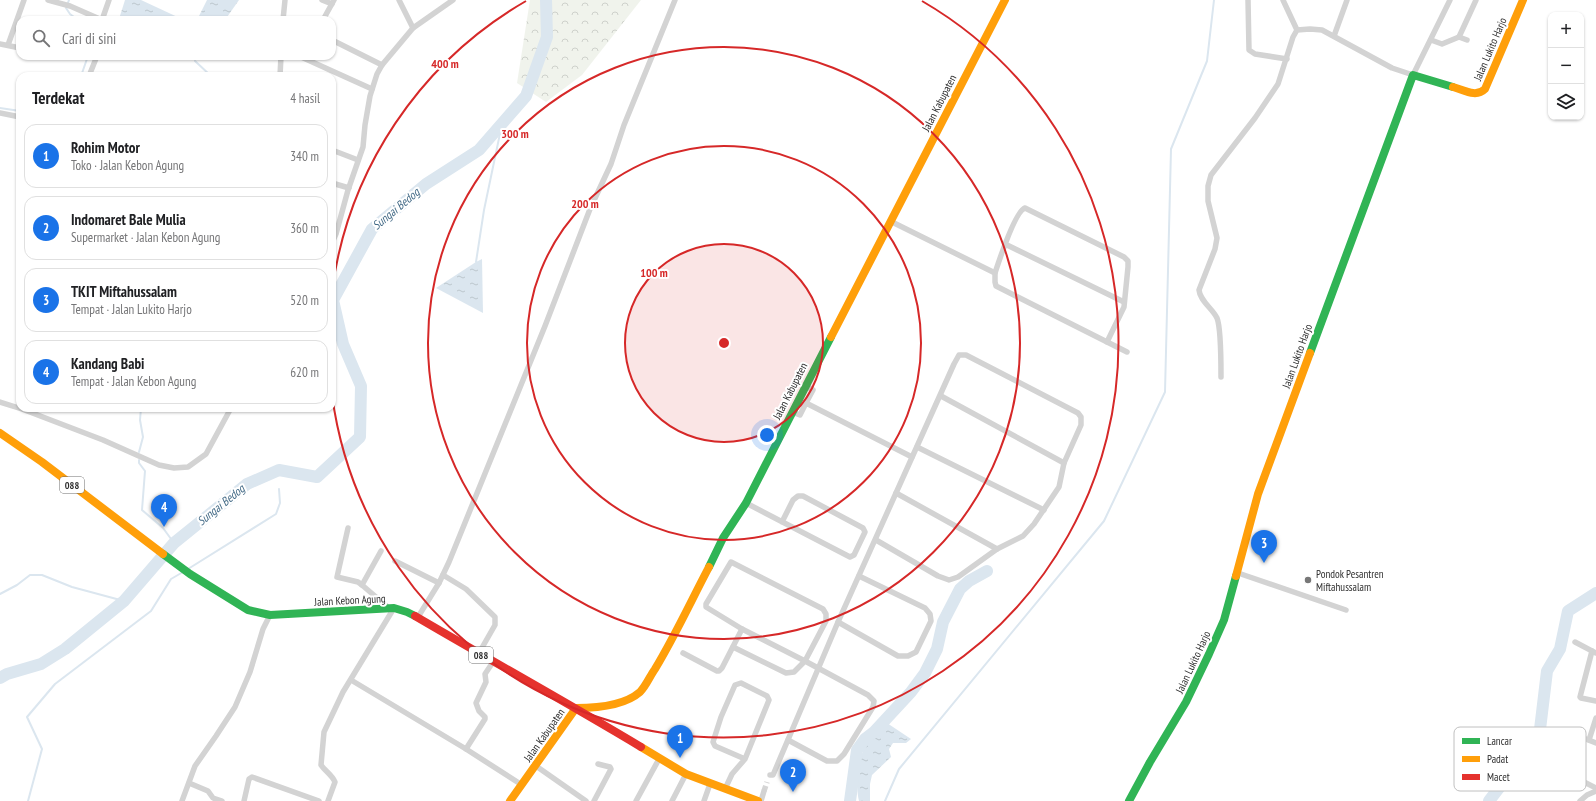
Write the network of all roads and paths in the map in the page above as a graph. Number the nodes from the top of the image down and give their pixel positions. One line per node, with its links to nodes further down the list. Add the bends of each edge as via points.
1 (24, 0): 17 (street)
2 (48, 0): 18 (street)
3 (109, 0): 19 (street)
4 (284, 0): 20 (street)
5 (322, 0): 16 (street)
6 (399, 0): 23 (street)
7 (453, 0): 23 (street)
8 (676, 0): 82 (street)
9 (1005, 0): 51 (main road, Jalan Kabupaten)
10 (1248, 0): 33 (street, via 1250,50 1255,54)
11 (1283, 0): 24 (street)
12 (1346, 0): 25 (street)
13 (1450, 0): 27 (street)
14 (1476, 0): 26 (street)
15 (1523, 0): 42 (main road, Jalan Lukito Harjo, via 1481,93 1476,94)
16 (333, 2): 21 (street)
17 (18, 16)
18 (93, 16)
19 (103, 16)
20 (283, 16)
21 (325, 16)
22 (16, 22): 31 (street)
23 (413, 28): 37 (street)
24 (1297, 30): 25 (street, via 1316,29); 33 (street)
25 (1334, 36): 42 (street, via 1392,68)
26 (1459, 37): 27 (street, via 1442,44); 28 (street)
27 (1431, 40): 42 (street)
28 (1467, 40)
29 (336, 42): 37 (street)
30 (0, 44): 31 (street)
31 (8, 45): 32 (street)
32 (16, 47)
33 (1287, 59): 59 (street, via 1278,84 1210,175 1208,201 1218,238 1199,290 1218,322)
34 (96, 60): 38 (street)
35 (281, 60): 39 (street)
36 (308, 60): 40 (street)
37 (382, 64): 43 (street)
38 (91, 72)
39 (280, 72)
40 (334, 72)
41 (336, 73): 43 (street)
42 (1413, 75): 81 (main road, Jalan Lukito Harjo, via 1258,494)
43 (372, 89): 47 (street, via 363,147)
44 (0, 113): 45 (street)
45 (16, 116)
46 (336, 152): 47 (street)
47 (358, 160): 49 (street)
48 (336, 184): 49 (street)
49 (349, 188): 52 (street)
50 (336, 221): 52 (street)
51 (890, 221): 55 (street); 60 (main road, Jalan Kabupaten)
52 (339, 222): 53 (street)
53 (336, 234)
54 (1005, 244): 55 (street); 56 (street); 56 (street, via 1019,212 1025,208 1030,209 1124,256 1128,261 1128,268)
55 (995, 273): 57 (street, via 996,286)
56 (1124, 302): 57 (street, via 1122,313)
57 (1107, 342): 58 (street)
58 (1127, 352)
59 (1221, 377)
60 (806, 386): 63 (street, via 813,390); 67 (main road, Jalan Kabupaten)
61 (940, 396): 69 (street); 71 (street); 71 (street, via 954,364 962,354 1078,413 1081,425)
62 (0, 402): 64 (street)
63 (806, 403): 67 (street, via 800,415); 70 (street)
64 (16, 407)
65 (30, 412): 66 (street, via 159,465 174,468 188,467 206,454)
66 (229, 412)
67 (792, 412): 73 (main road, Jalan Kabupaten)
68 (0, 434): 88 (main road, Jalan Kebon Agung / 088, via 42,462 190,574 248,610)
69 (916, 447): 70 (street); 74 (street)
70 (912, 457): 72 (street)
71 (1064, 463): 74 (street, via 1059,487)
72 (896, 493): 77 (street); 78 (street)
73 (746, 503): 75 (street); 102 (main road, Jalan Kabupaten, via 723,538 668,647 641,691 614,704)
74 (1044, 510): 78 (street, via 1024,536)
75 (782, 522): 75 (street, via 793,500 803,496 863,528 865,532 854,555 850,557)
76 (348, 528): 85 (street, via 337,577)
77 (876, 540): 78 (street, via 949,580 958,577); 83 (street)
78 (997, 550)
79 (381, 551): 85 (street)
80 (395, 561): 84 (street)
81 (1238, 573): 87 (street); 135 (main road, Jalan Lukito Harjo, via 1224,620 1210,654 1186,702)
82 (443, 575): 84 (street); 95 (street, via 466,589 495,617 495,625)
83 (859, 576): 90 (street); 90 (street, via 925,608 930,614 931,622 916,652 908,656 898,656)
84 (439, 583): 89 (street)
85 (362, 584): 86 (street)
86 (392, 609): 88 (main road, Jalan Kebon Agung / 088); 89 (main road, Jalan Kebon Agung / 088); 100 (street)
87 (1346, 610)
88 (270, 615): 115 (street, via 235,706 195,766)
89 (418, 617): 95 (main road, Jalan Kebon Agung / 088)
90 (838, 622): 99 (street)
91 (742, 629): 93 (street); 97 (street); 97 (street, via 706,607 731,562 823,609 826,621)
92 (1575, 642): 94 (street)
93 (733, 647): 96 (street, via 719,671); 97 (street, via 786,673 794,672)
94 (1594, 652): 101 (street, via 1580,697)
95 (479, 653): 98 (main road, Jalan Kebon Agung / 088)
96 (683, 653)
97 (806, 661): 99 (street)
98 (493, 662): 102 (main road, Jalan Kebon Agung / 088); 108 (street, via 485,674 486,682 476,703 485,719)
99 (818, 669): 105 (street); 105 (street, via 868,695 874,701 873,707 837,761 827,761)
100 (351, 680): 108 (street); 126 (street, via 324,732 321,765 335,782)
101 (1596, 701)
102 (576, 708): 109 (main road, Jalan Kebon Agung / 088); 112 (main road, Jalan Kabupaten)
103 (1596, 718): 106 (street)
104 (1586, 739): 106 (street)
105 (788, 740): 114 (street, via 773,775)
106 (1589, 740): 107 (street)
107 (1596, 743)
108 (466, 749): 118 (street)
109 (659, 759): 113 (main road, Jalan Kebon Agung / 088); 130 (street)
110 (745, 759): 110 (street, via 715,746 713,742 735,685 741,683 767,696 769,700); 119 (street, via 732,774)
111 (598, 764): 129 (street, via 610,769)
112 (536, 766): 118 (main road, Jalan Kabupaten); 128 (street)
113 (686, 774): 116 (main road, Jalan Kebon Agung / 088); 131 (street)
114 (770, 775)
115 (189, 783): 122 (street); 123 (street, via 208,791 213,798)
116 (710, 784): 119 (main road, Jalan Kebon Agung / 088); 132 (street)
117 (1586, 784): 120 (street)
118 (522, 785): 127 (main road, Jalan Kabupaten)
119 (724, 789): 133 (main road, Jalan Kebon Agung / 088)
120 (1596, 790): 136 (street)
121 (764, 791): 134 (street)
122 (182, 801)
123 (222, 801)
124 (244, 801): 125 (street, via 249,779 252,778)
125 (319, 801)
126 (328, 801)
127 (510, 801)
128 (586, 801)
129 (594, 801)
130 (636, 801)
131 (672, 801)
132 (704, 801)
133 (758, 801)
134 (761, 801)
135 (1129, 801)
136 (1580, 801)

